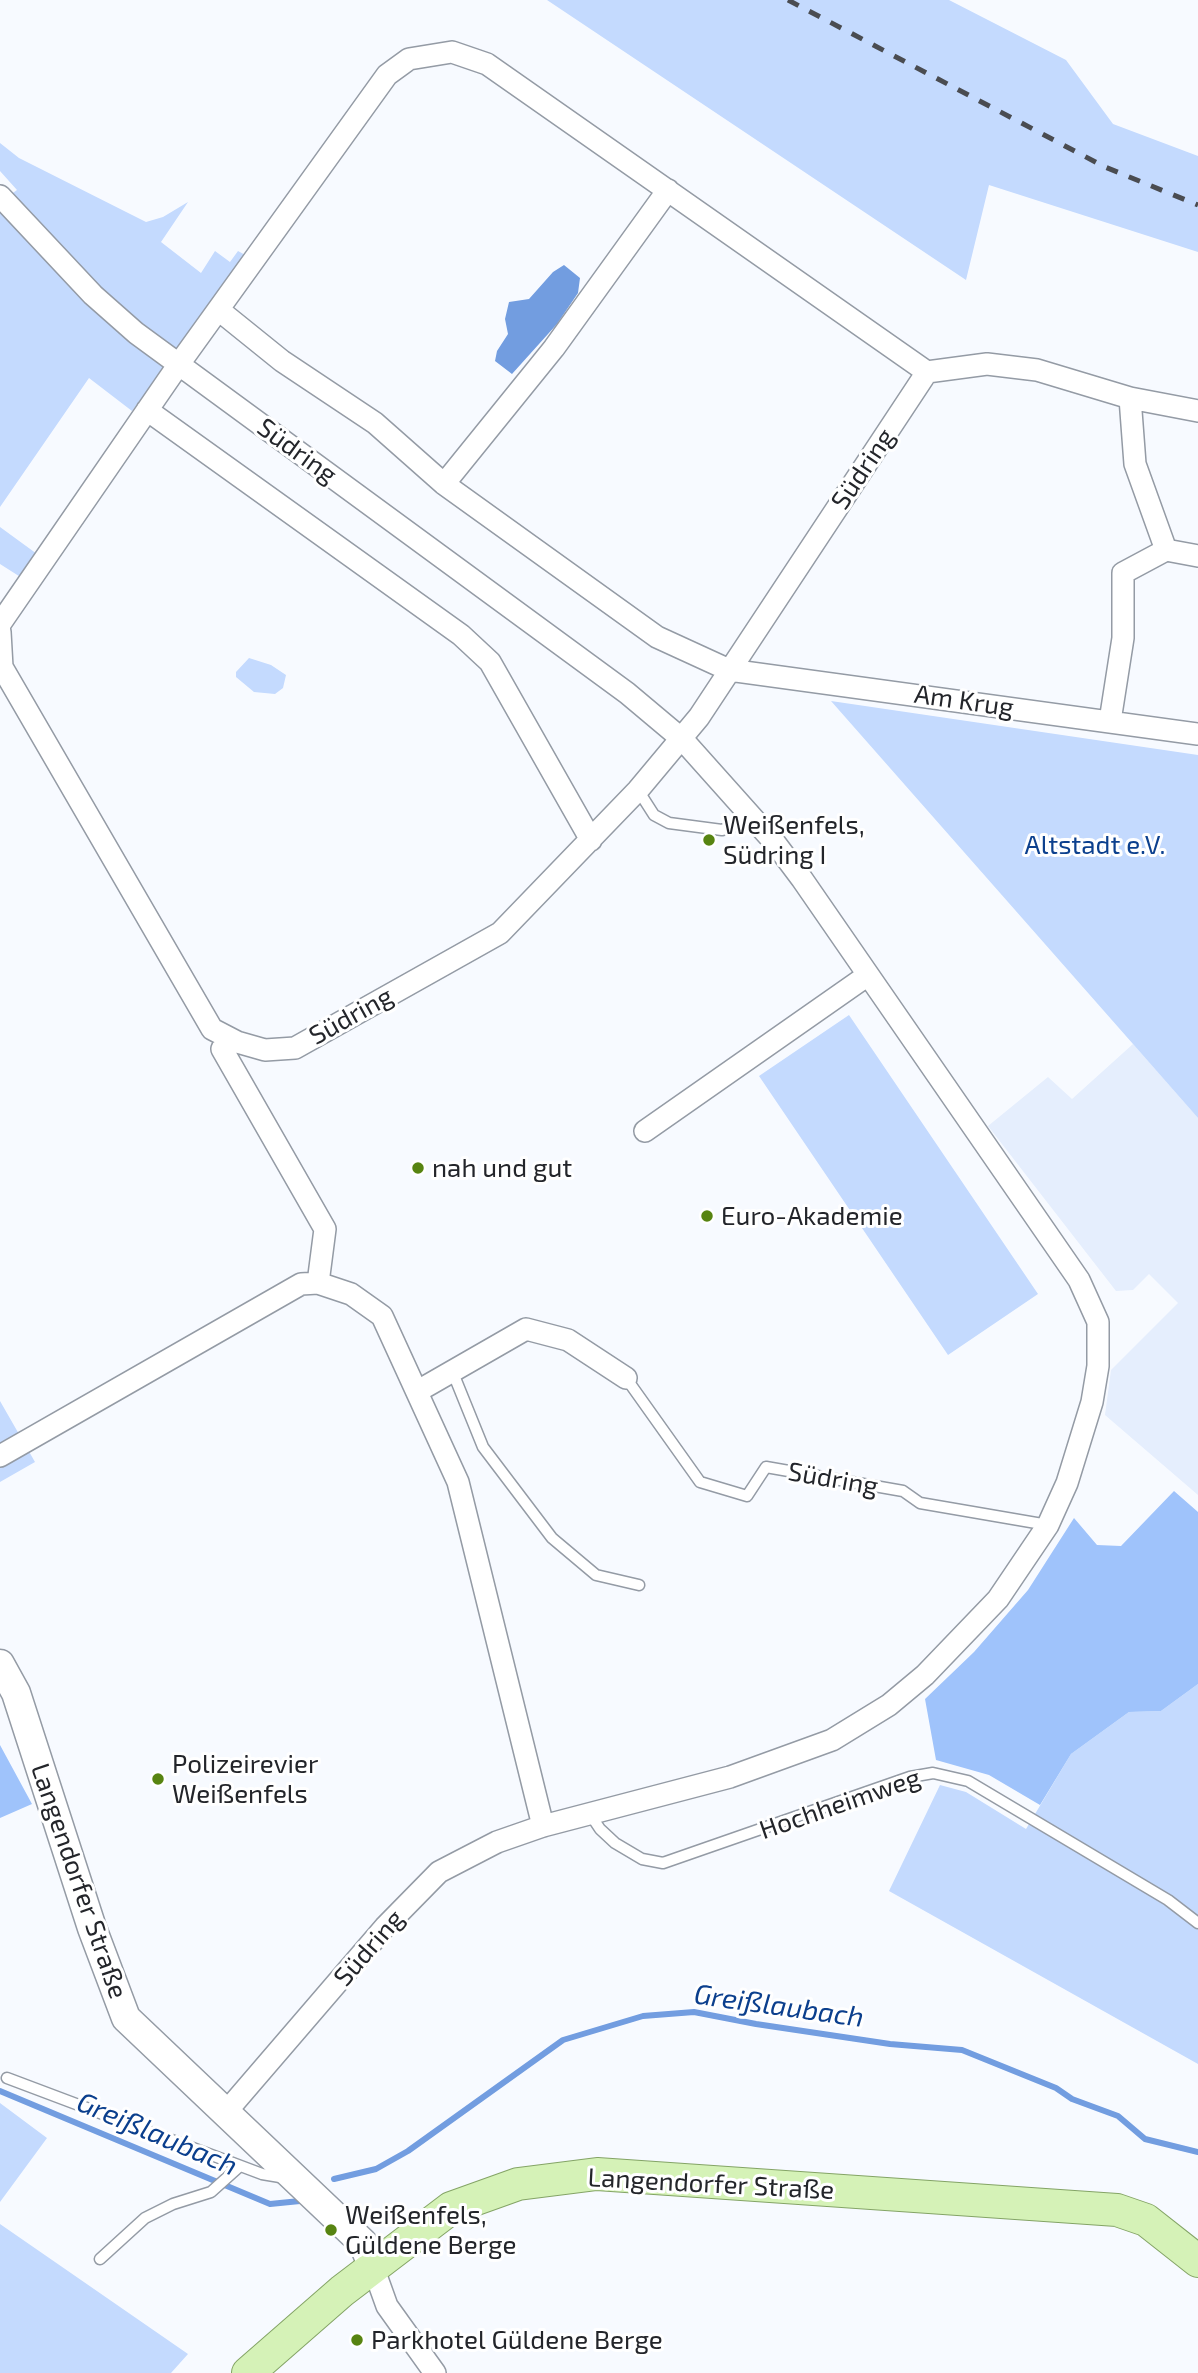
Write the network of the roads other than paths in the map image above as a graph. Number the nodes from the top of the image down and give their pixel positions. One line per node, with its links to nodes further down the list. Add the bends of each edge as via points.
1 (668, 190): 3 (street, via 487,64 452,52 409,59 387,75); 5 (street); 9 (street, via 561,340)
2 (0, 196): 4 (street, Südring, via 105,308)
3 (220, 311): 4 (street); 9 (street, via 375,424)
4 (179, 364): 7 (street); 17 (street, Südring, via 627,693)
5 (927, 372): 6 (street, via 987,364 1037,370); 14 (street, Südring)
6 (1130, 398): 8 (street); 10 (street, via 1135,464)
7 (147, 410): 12 (street); 20 (street, via 461,635 490,662)
8 (1198, 411)
9 (444, 484): 14 (street, via 657,637)
10 (1166, 550): 11 (street); 15 (street, via 1123,573 1123,638)
11 (1198, 556)
12 (0, 624)
13 (0, 632): 20 (street, Südring, via 2,667 212,1029 237,1042 265,1050 295,1048 500,933)
14 (729, 670): 15 (street, Am Krug); 17 (street, Südring)
15 (1110, 721): 16 (street, Am Krug)
16 (1198, 734)
17 (683, 740): 18 (street, Südring); 19 (street, Südring)
18 (638, 790): 19 (lane, via 654,815 669,823 722,830); 20 (street, Südring)
19 (753, 819): 21 (street, Südring, via 802,879)
20 (591, 840)
21 (868, 975): 23 (street); 29 (street, Südring, via 1079,1280 1098,1322 1092,1402 1067,1483)
22 (222, 1049): 24 (street, via 325,1229)
23 (645, 1131)
24 (318, 1283): 27 (street, via 351,1294 382,1315); 28 (street, via 302,1284)
25 (453, 1373): 26 (street, Südring, via 526,1329 568,1340); 27 (street, Südring); 30 (lane, via 483,1447 552,1538 596,1576)
26 (626, 1378): 29 (lane, Südring, via 700,1482 747,1496 766,1467 903,1491 920,1503)
27 (418, 1391): 33 (street, via 458,1482)
28 (0, 1456)
29 (1048, 1525): 32 (street, Südring, via 998,1599 890,1705 832,1740 794,1754 730,1777)
30 (639, 1585)
31 (0, 1664): 36 (street, Langendorfer Straße, via 16,1693 126,2018)
32 (590, 1814): 33 (street, Südring); 34 (lane, Hochheimweg, via 615,1843 642,1859 663,1863 933,1773 968,1781)
33 (543, 1826): 36 (street, Südring, via 498,1842 439,1872 385,1927)
34 (1198, 1923)
35 (8, 2078): 37 (lane)
36 (226, 2112): 38 (street, Langendorfer Straße)
37 (240, 2166): 38 (lane); 39 (lane, via 211,2192 145,2218)
38 (296, 2180): 41 (street, Langendorfer Straße, via 363,2243)
39 (100, 2259)
40 (1198, 2260): 41 (main road, Langendorfer Straße, via 1146,2220 1117,2210 597,2174 518,2184 464,2201)
41 (373, 2267): 42 (main road); 43 (street, via 387,2306)
42 (248, 2373)
43 (435, 2373)

